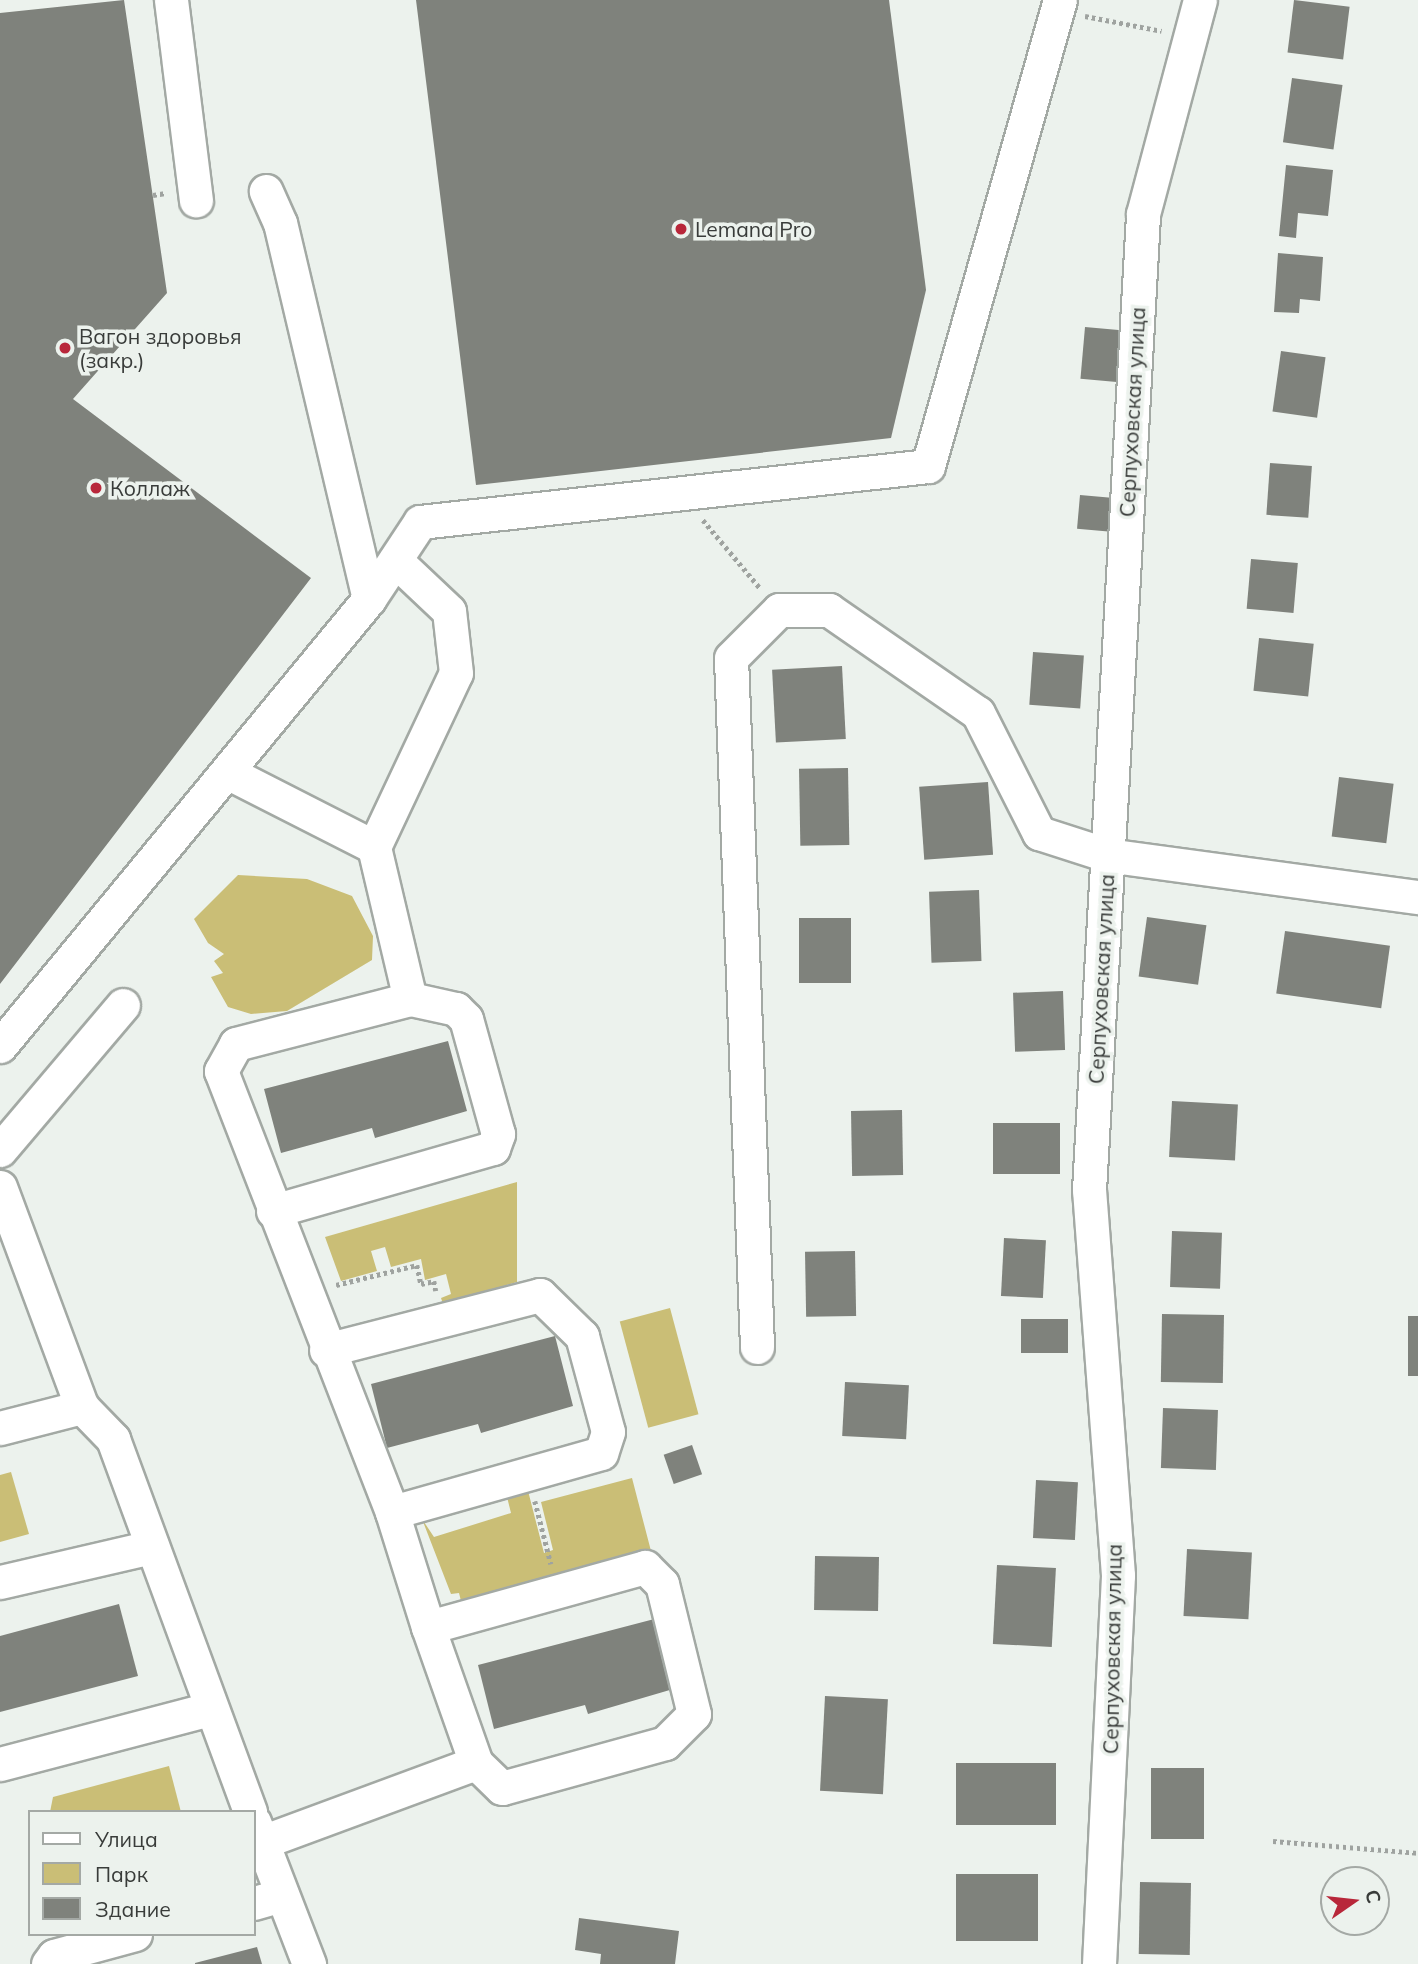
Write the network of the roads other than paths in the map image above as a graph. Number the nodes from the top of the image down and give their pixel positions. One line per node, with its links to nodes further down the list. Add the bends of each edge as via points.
1 (171, 0): 5 (street)
2 (1200, 0): 10 (street, Серпуховская улица, via 1143,214)
3 (1059, 5): 6 (street, via 928,466 420,522)
4 (266, 191): 7 (street, via 279,223)
5 (196, 200)
6 (395, 559): 7 (street); 9 (street, via 449,611 456,673)
7 (369, 599): 8 (street)
8 (227, 772): 9 (street); 14 (street)
9 (374, 847): 12 (street)
10 (1107, 855): 11 (street); 19 (street, via 1039,833 978,713 829,610 779,610 731,658); 37 (street, Серпуховская улица, via 1089,1190 1118,1575)
11 (1418, 897)
12 (410, 999): 17 (street, via 229,1049 221,1071); 17 (street, via 456,1009 466,1019 498,1134 493,1148)
13 (123, 1005): 15 (street)
14 (0, 1046)
15 (0, 1150)
16 (0, 1187): 18 (street)
17 (273, 1211): 20 (street)
18 (4, 1225): 21 (street)
19 (757, 1347)
20 (326, 1350): 23 (street); 23 (street, via 540,1295 582,1336 608,1432 601,1453)
21 (82, 1407): 22 (street); 24 (street, via 113,1439)
22 (0, 1428)
23 (392, 1511): 26 (street)
24 (152, 1547): 25 (street); 27 (street)
25 (0, 1582)
26 (428, 1627): 28 (street); 28 (street, via 645,1567 656,1576 694,1714 665,1743 502,1788)
27 (210, 1709): 29 (street); 30 (street)
28 (476, 1763): 31 (street)
29 (0, 1764)
30 (249, 1810)
31 (256, 1825)
32 (256, 1831): 33 (street)
33 (268, 1899): 36 (street)
34 (128, 1936): 35 (street, via 54,1956)
35 (48, 1964)
36 (309, 1964)
37 (1099, 1964)

